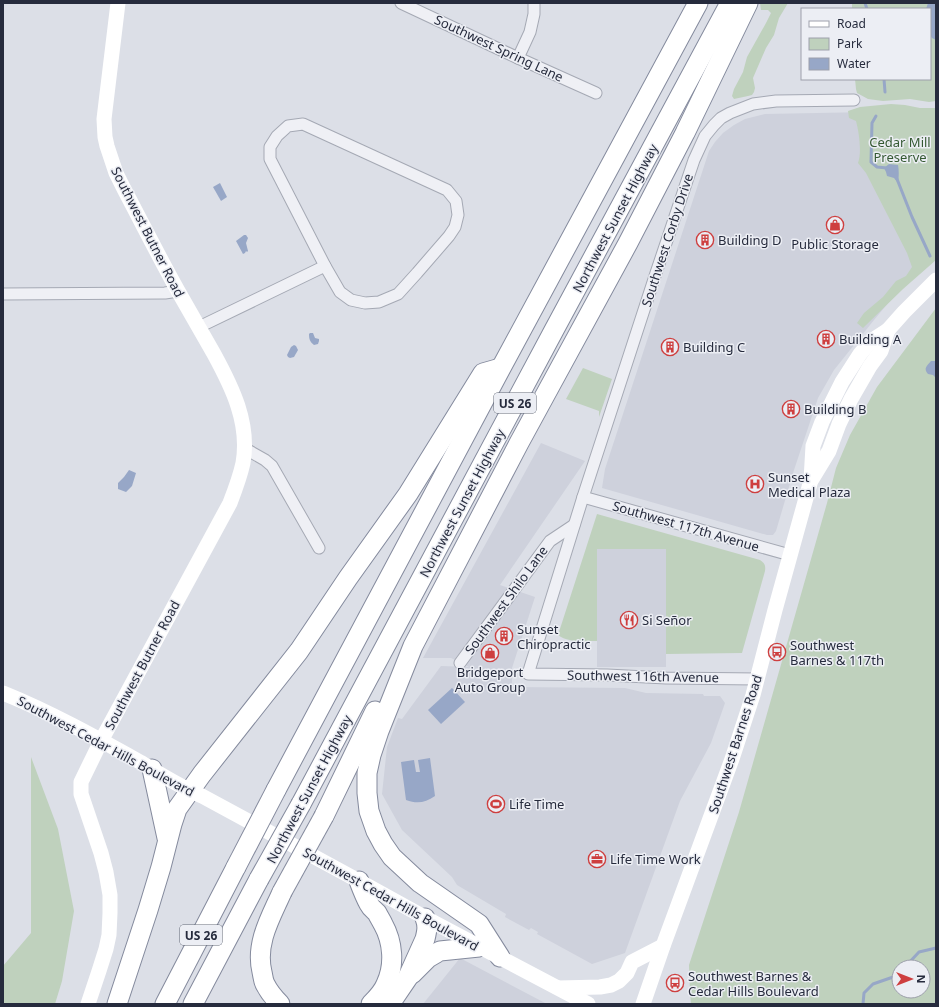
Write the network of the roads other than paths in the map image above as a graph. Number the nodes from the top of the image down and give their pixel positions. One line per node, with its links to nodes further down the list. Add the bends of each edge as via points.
1 (118, 3): 13 (main road, Southwest Butner Road, via 105,110 107,146 116,173)
2 (401, 3): 7 (street, Southwest Spring Lane)
3 (534, 3): 8 (street, via 530,32)
4 (698, 3): 17 (highway, US 26)
5 (730, 3): 45 (highway, Northwest Sunset Highway / US 26, bridge)
6 (748, 3): 26 (highway, via 637,226)
7 (416, 6): 8 (street, Southwest Spring Lane)
8 (518, 58): 9 (street, Southwest Spring Lane)
9 (596, 93)
10 (854, 100): 22 (street, Southwest Corby Drive, via 776,101 753,104 721,118 705,136 691,167)
11 (325, 266): 11 (street, via 340,292 351,300 379,302 398,294 455,227 458,215 456,201 447,190 303,124 288,126 276,136 270,147 270,159); 15 (street)
12 (936, 280): 16 (main road, Southwest Barnes Road)
13 (178, 291): 14 (street, via 165,294); 15 (main road, Southwest Butner Road)
14 (3, 294)
15 (199, 327): 20 (main road, Southwest Butner Road, via 235,396 242,422)
16 (888, 330): 18 (main road, Southwest Barnes Road, via 871,341); 19 (main road, Southwest Barnes Road, via 881,350)
17 (501, 368): 33 (highway, via 483,373 408,494 299,651); 44 (highway, US 26, bridge)
18 (842, 382): 19 (main road); 21 (main road, Southwest Barnes Road, via 813,446)
19 (851, 399): 21 (main road, Southwest Barnes Road, via 829,451)
20 (244, 448): 24 (street, via 272,466); 31 (main road, Southwest Butner Road, via 240,475 230,503)
21 (811, 480): 25 (main road, Southwest Barnes Road)
22 (583, 497): 23 (street, Southwest Corby Drive); 25 (street, Southwest 117th Avenue)
23 (574, 525): 27 (street, Southwest Shilo Lane, via 550,541); 28 (street, Southwest Corby Drive)
24 (319, 548)
25 (790, 555): 29 (main road, Southwest Barnes Road)
26 (413, 646): 39 (highway, via 378,731 371,755 366,793 369,811 376,831 392,857 420,883 479,924); 46 (highway, bridge, via 393,672 324,816 282,892 262,939 260,955 264,983)
27 (460, 663)
28 (528, 674): 29 (street, Southwest 116th Avenue)
29 (757, 679): 38 (main road, Southwest Barnes Road, via 732,760)
30 (3, 693): 31 (main road, Southwest Cedar Hills Boulevard)
31 (101, 741): 32 (main road, Southwest Cedar Hills Boulevard); 42 (main road, Southwest Butner Road, via 81,782 81,794 101,853 110,896 109,935)
32 (152, 769): 33 (main road, Southwest Cedar Hills Boulevard); 34 (highway)
33 (190, 791): 34 (highway, via 177,809); 35 (main road, Southwest Cedar Hills Boulevard)
34 (167, 841): 43 (highway, via 148,910)
35 (359, 881): 36 (main road, Southwest Cedar Hills Boulevard); 47 (highway, via 369,906 377,913 384,926 392,954 390,976 386,986)
36 (425, 918): 37 (main road, Southwest Cedar Hills Boulevard); 40 (highway, via 427,933)
37 (479, 946): 39 (main road, Southwest Cedar Hills Boulevard); 40 (highway, via 440,951 428,958)
38 (663, 946): 41 (main road, via 632,962 627,973 611,985); 50 (main road, Southwest Barnes Road)
39 (500, 957): 41 (main road, Southwest Cedar Hills Boulevard)
40 (407, 979): 48 (highway)
41 (558, 988): 49 (main road, Southwest Cedar Hills Boulevard)
42 (88, 1004)
43 (117, 1004)
44 (165, 1004)
45 (193, 1004)
46 (280, 1004)
47 (371, 1004)
48 (390, 1004)
49 (588, 1004)
50 (643, 1004)

